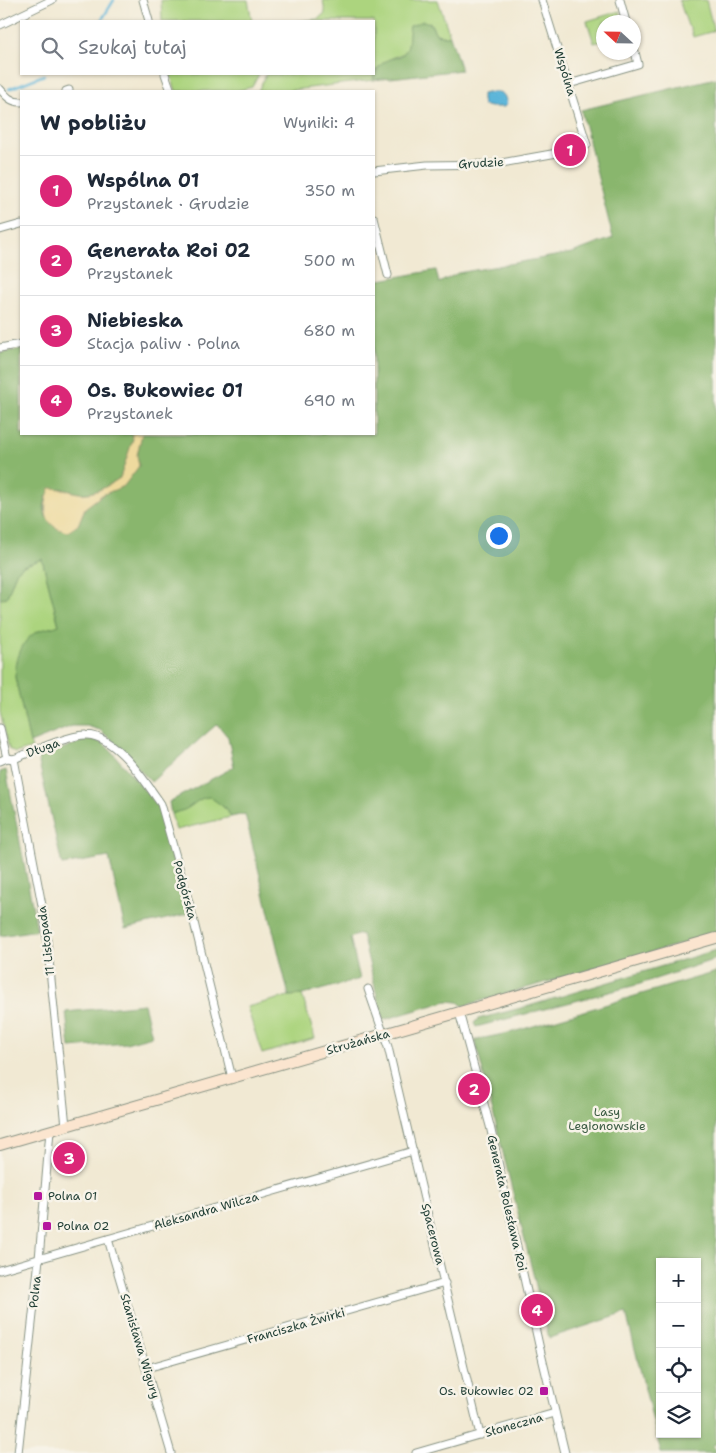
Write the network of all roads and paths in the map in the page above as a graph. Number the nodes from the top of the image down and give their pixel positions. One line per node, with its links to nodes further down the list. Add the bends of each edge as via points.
1 (52, 0): 7 (street)
2 (143, 0): 6 (street)
3 (542, 0): 10 (street, Wspólna)
4 (620, 0): 5 (street)
5 (624, 15)
6 (149, 20)
7 (0, 24)
8 (637, 60): 10 (street, via 638,64)
9 (165, 75): 11 (street)
10 (569, 84): 14 (street, Wspólna)
11 (170, 90)
12 (1, 93): 13 (street)
13 (20, 102)
14 (587, 145): 15 (street, Grudzie, via 496,164 427,165)
15 (375, 171)
16 (375, 222): 19 (street)
17 (20, 224): 18 (street)
18 (0, 230)
19 (388, 275)
20 (20, 344): 21 (street)
21 (0, 348)
22 (0, 728): 24 (street, 11 Listopada)
23 (87, 735): 24 (street, Długa); 29 (street, Podgórska, via 100,737 116,749 161,804)
24 (7, 759): 30 (street, 11 Listopada, via 45,921)
25 (716, 938): 27 (main road, Strużańska)
26 (368, 989): 28 (street, Spacerowa)
27 (459, 1012): 28 (main road, Strużańska); 39 (street, Generała Bolesława Roi, via 490,1126)
28 (384, 1034): 29 (main road, Strużańska); 33 (street, Spacerowa)
29 (232, 1078): 30 (main road, Strużańska)
30 (66, 1126): 31 (main road, Strużańska)
31 (50, 1131): 32 (main road, Strużańska); 35 (street, Polna)
32 (0, 1146)
33 (412, 1151): 34 (street, Aleksandra Wilcza); 37 (street, Spacerowa)
34 (108, 1239): 35 (street, Aleksandra Wilcza); 38 (street, Stanisława Wigury)
35 (39, 1259): 36 (street, Aleksandra Wilcza); 42 (street, Polna)
36 (0, 1270)
37 (445, 1284): 38 (street, Franciszka Żwirki); 40 (street, Spacerowa)
38 (147, 1368): 43 (street, Stanisława Wigury)
39 (555, 1413): 40 (street, Słoneczna); 45 (street, Generała Bolesława Roi)
40 (480, 1435): 41 (street, Słoneczna)
41 (427, 1451): 44 (street, Słoneczna)
42 (18, 1453)
43 (172, 1453)
44 (416, 1453)
45 (565, 1453)

